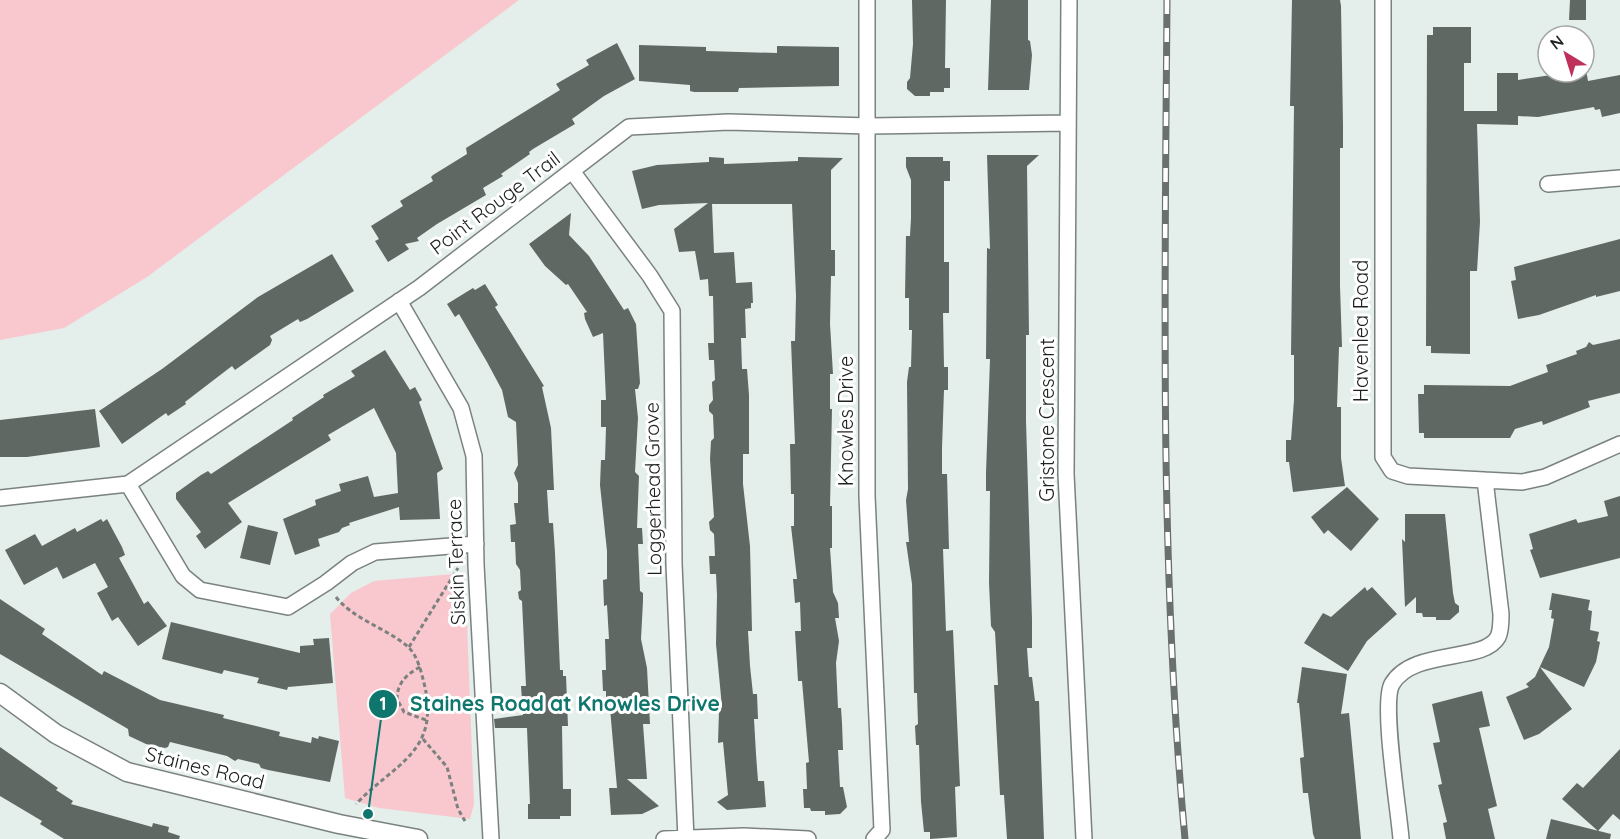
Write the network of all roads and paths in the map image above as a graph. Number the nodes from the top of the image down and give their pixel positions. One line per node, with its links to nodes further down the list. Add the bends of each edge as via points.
1 (867, 0): 5 (street, Knowles Drive)
2 (1069, 0): 4 (street, Gristone Crescent)
3 (1383, 0): 11 (street, Havenlea Road, via 1383,457 1392,471 1408,476)
4 (1068, 123): 5 (street, Point Rouge Trail); 30 (street, Gristone Crescent, via 1066,474)
5 (869, 126): 6 (street, Point Rouge Trail, via 728,122 628,127); 29 (street, Knowles Drive, via 867,496 882,831)
6 (572, 171): 9 (street, Point Rouge Trail); 24 (street, Loggerhead Grove, via 672,310 674,564)
7 (1620, 178): 8 (street)
8 (1548, 184)
9 (399, 301): 12 (street, Point Rouge Trail); 14 (street, Siskin Terrace, via 461,408 474,456)
10 (1620, 444): 11 (street, Havenlea Road, via 1533,480)
11 (1485, 480): 31 (street, via 1501,614 1499,636 1488,648 1410,667 1392,684 1389,707)
12 (128, 484): 13 (street, Point Rouge Trail); 16 (street, via 183,576 200,591 288,607)
13 (0, 498)
14 (476, 544): 16 (street, via 375,552 352,563); 26 (street, Siskin Terrace)
15 (458, 568): 17 (path)
16 (326, 583): 17 (path, via 338,600)
17 (409, 647): 18 (path)
18 (420, 667): 20 (path, via 427,693); 20 (path, via 401,682 397,699 404,712)
19 (0, 693): 25 (street, Staines Road, via 56,734 127,772 346,826)
20 (426, 720): 21 (path)
21 (423, 739): 22 (path, via 403,765); 23 (path, via 447,767)
22 (356, 804)
23 (465, 821)
24 (686, 838): 27 (street); 28 (street)
25 (418, 839)
26 (491, 839)
27 (664, 839)
28 (808, 839)
29 (874, 839)
30 (1084, 839)
31 (1401, 839)

